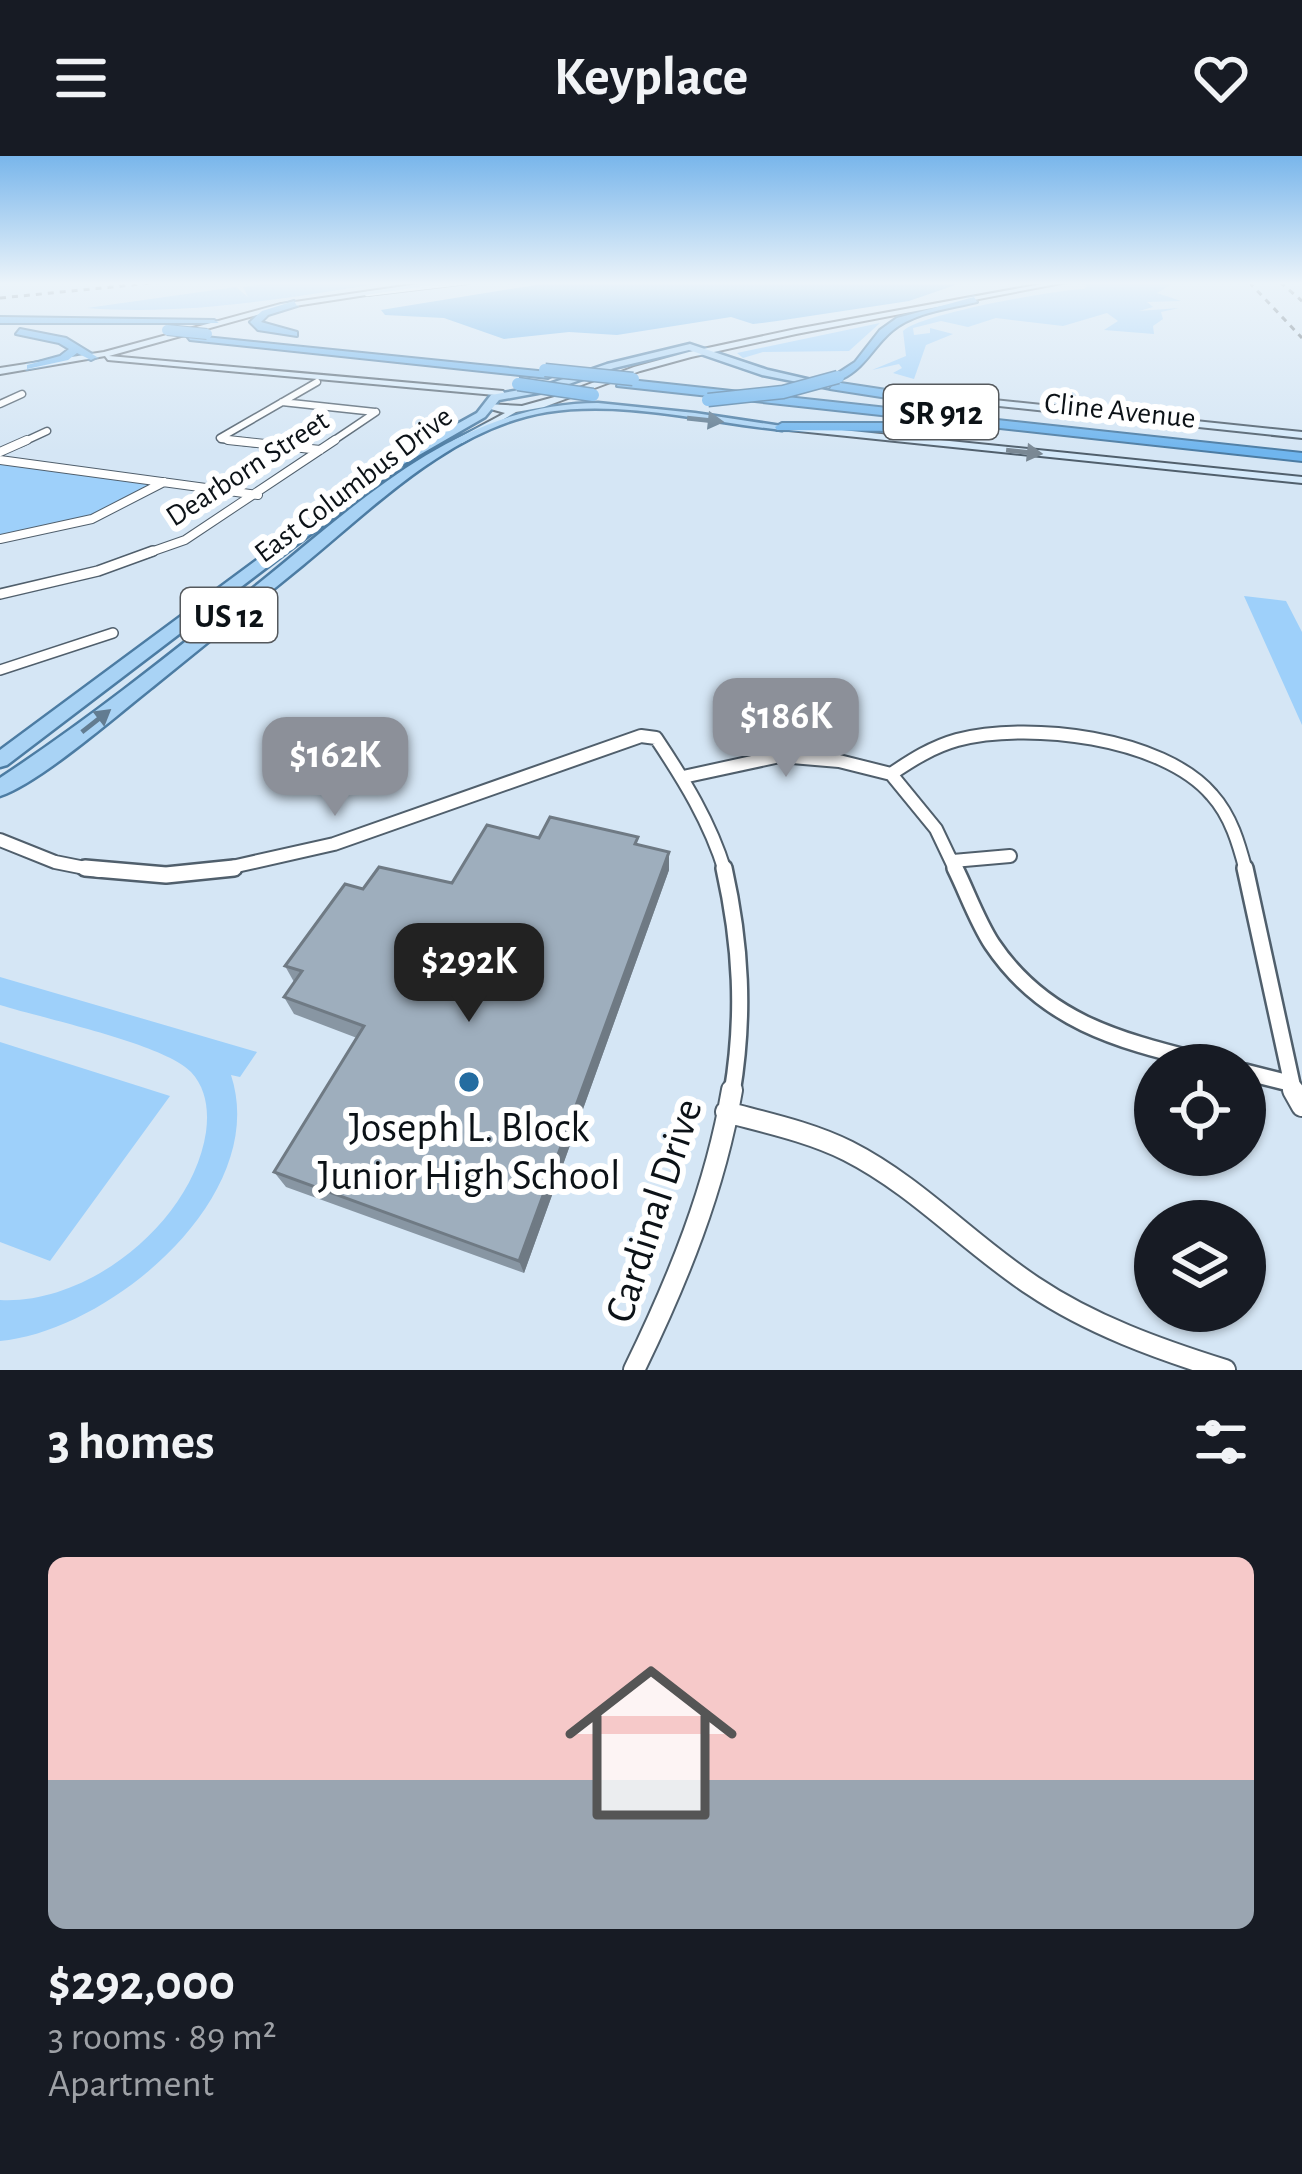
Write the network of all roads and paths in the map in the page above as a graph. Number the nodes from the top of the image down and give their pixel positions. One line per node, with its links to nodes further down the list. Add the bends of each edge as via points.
1 (55, 339): 13 (highway)
2 (148, 339): 15 (main road)
3 (151, 339): 16 (main road, via 128,352)
4 (206, 339): 10 (highway, Cline Avenue / SR 912, bridge)
5 (286, 339): 21 (highway, Cline Avenue / SR 912)
6 (325, 339): 21 (highway)
7 (735, 339): 12 (main road)
8 (772, 339): 11 (main road)
9 (880, 339): 24 (highway, via 868,360)
10 (238, 342): 21 (highway, Cline Avenue / SR 912); 25 (highway)
11 (739, 345): 14 (main road); 17 (main road, via 726,352)
12 (690, 347): 14 (main road, Cline Avenue); 25 (main road, US 12)
13 (76, 349): 15 (highway); 18 (highway)
14 (704, 352): 17 (main road, Cline Avenue); 31 (main road, via 629,371)
15 (91, 357): 16 (main road); 18 (main road); 19 (main road)
16 (136, 361): 19 (main road)
17 (732, 362): 24 (main road, Cline Avenue)
18 (32, 367): 20 (main road)
19 (186, 367): 23 (main road); 27 (main road)
20 (0, 371)
21 (546, 372): 22 (highway, Cline Avenue / SR 912, bridge)
22 (627, 381): 37 (highway, Cline Avenue / SR 912); 38 (highway, Cline Avenue / SR 912)
23 (317, 382): 28 (street); 30 (main road)
24 (836, 382): 25 (highway, bridge, via 708,400); 35 (main road, Cline Avenue); 38 (highway)
25 (522, 388): 27 (main road, US 12); 31 (main road)
26 (0, 391): 29 (street, via 22,394)
27 (503, 394): 30 (main road, US 12)
28 (283, 402): 39 (street, Dearborn Street, via 376,412); 39 (street, via 220,439)
29 (0, 404)
30 (489, 404): 32 (main road); 49 (main road, East Columbus Drive / US 12, via 396,463)
31 (545, 406): 32 (main road, Cline Avenue / US 12); 33 (main road, Cline Avenue / US 12, one-way to 33); 36 (main road, US 12)
32 (521, 412): 36 (main road, East Columbus Drive)
33 (782, 427): 37 (highway, US 12, via 996,428); 42 (main road, Cline Avenue, one-way to 42)
34 (47, 430): 41 (street)
35 (1302, 435)
36 (458, 441): 52 (main road, East Columbus Drive / US 12, one-way to 36)
37 (1185, 445): 40 (highway, Cline Avenue / US 12)
38 (1250, 445): 40 (highway, Cline Avenue / US 12)
39 (321, 451): 44 (street, Dearborn Street)
40 (1302, 454)
41 (0, 456): 43 (street)
42 (1302, 480)
43 (164, 482): 44 (street); 45 (street, via 92,519)
44 (258, 495): 46 (street, Dearborn Street, via 144,557)
45 (0, 539)
46 (0, 594)
47 (113, 633): 48 (street)
48 (0, 670)
49 (0, 760)
50 (891, 774): 51 (street, via 780,756); 55 (street); 58 (street, via 938,743 1011,733 1112,742 1198,782 1225,812 1239,848)
51 (683, 778): 53 (street, Cardinal Drive, via 649,735 340,844 245,868 101,873); 60 (street, Cardinal Drive, via 724,866 739,939 740,1025)
52 (0, 788)
53 (0, 840)
54 (1010, 856): 55 (street)
55 (953, 861): 56 (street, via 992,944 1041,999 1103,1036)
56 (1134, 1044)
57 (1266, 1077): 58 (street)
58 (1289, 1083): 59 (street)
59 (1302, 1106)
60 (726, 1112): 61 (street, Cardinal Drive, via 686,1249); 62 (street, via 844,1149 1063,1304)
61 (634, 1370)
62 (1225, 1370)

